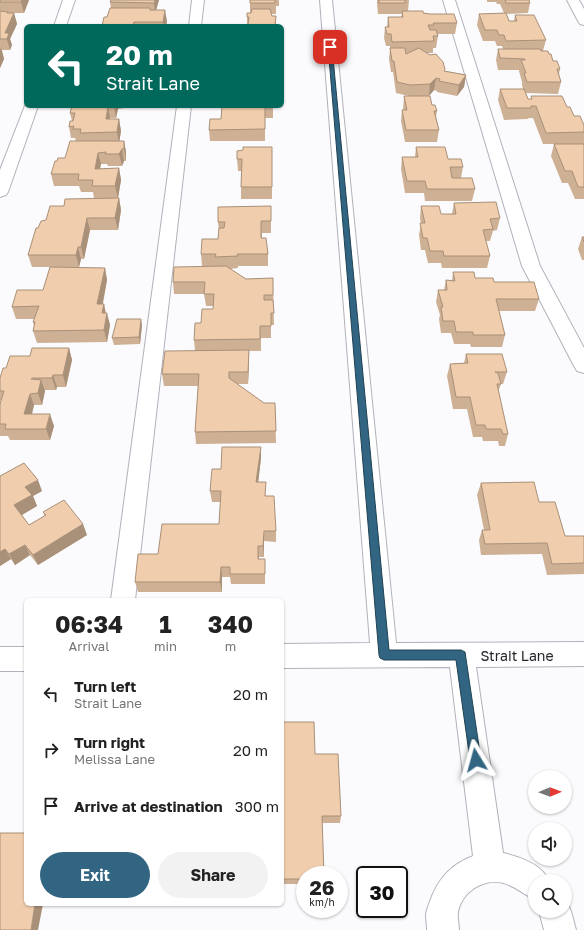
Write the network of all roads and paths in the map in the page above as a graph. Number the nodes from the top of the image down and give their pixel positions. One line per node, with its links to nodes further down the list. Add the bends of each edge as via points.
1 (69, 0): 7 (street)
2 (198, 0): 8 (street)
3 (326, 0): 15 (street)
4 (449, 0): 12 (street, via 531,266)
5 (573, 0): 6 (street)
6 (584, 21)
7 (61, 24)
8 (194, 24)
9 (30, 108): 11 (street)
10 (184, 108): 13 (street)
11 (0, 192)
12 (584, 366)
13 (123, 598)
14 (584, 654): 16 (street, Strait Lane)
15 (384, 655): 16 (street, Strait Lane); 17 (street, Strait Lane)
16 (461, 655): 20 (street)
17 (284, 656)
18 (0, 659): 19 (street)
19 (24, 659)
20 (490, 866): 21 (street, via 515,871); 23 (street, via 468,872 451,889 442,913)
21 (528, 879)
22 (556, 918): 24 (street)
23 (443, 930)
24 (560, 930)

